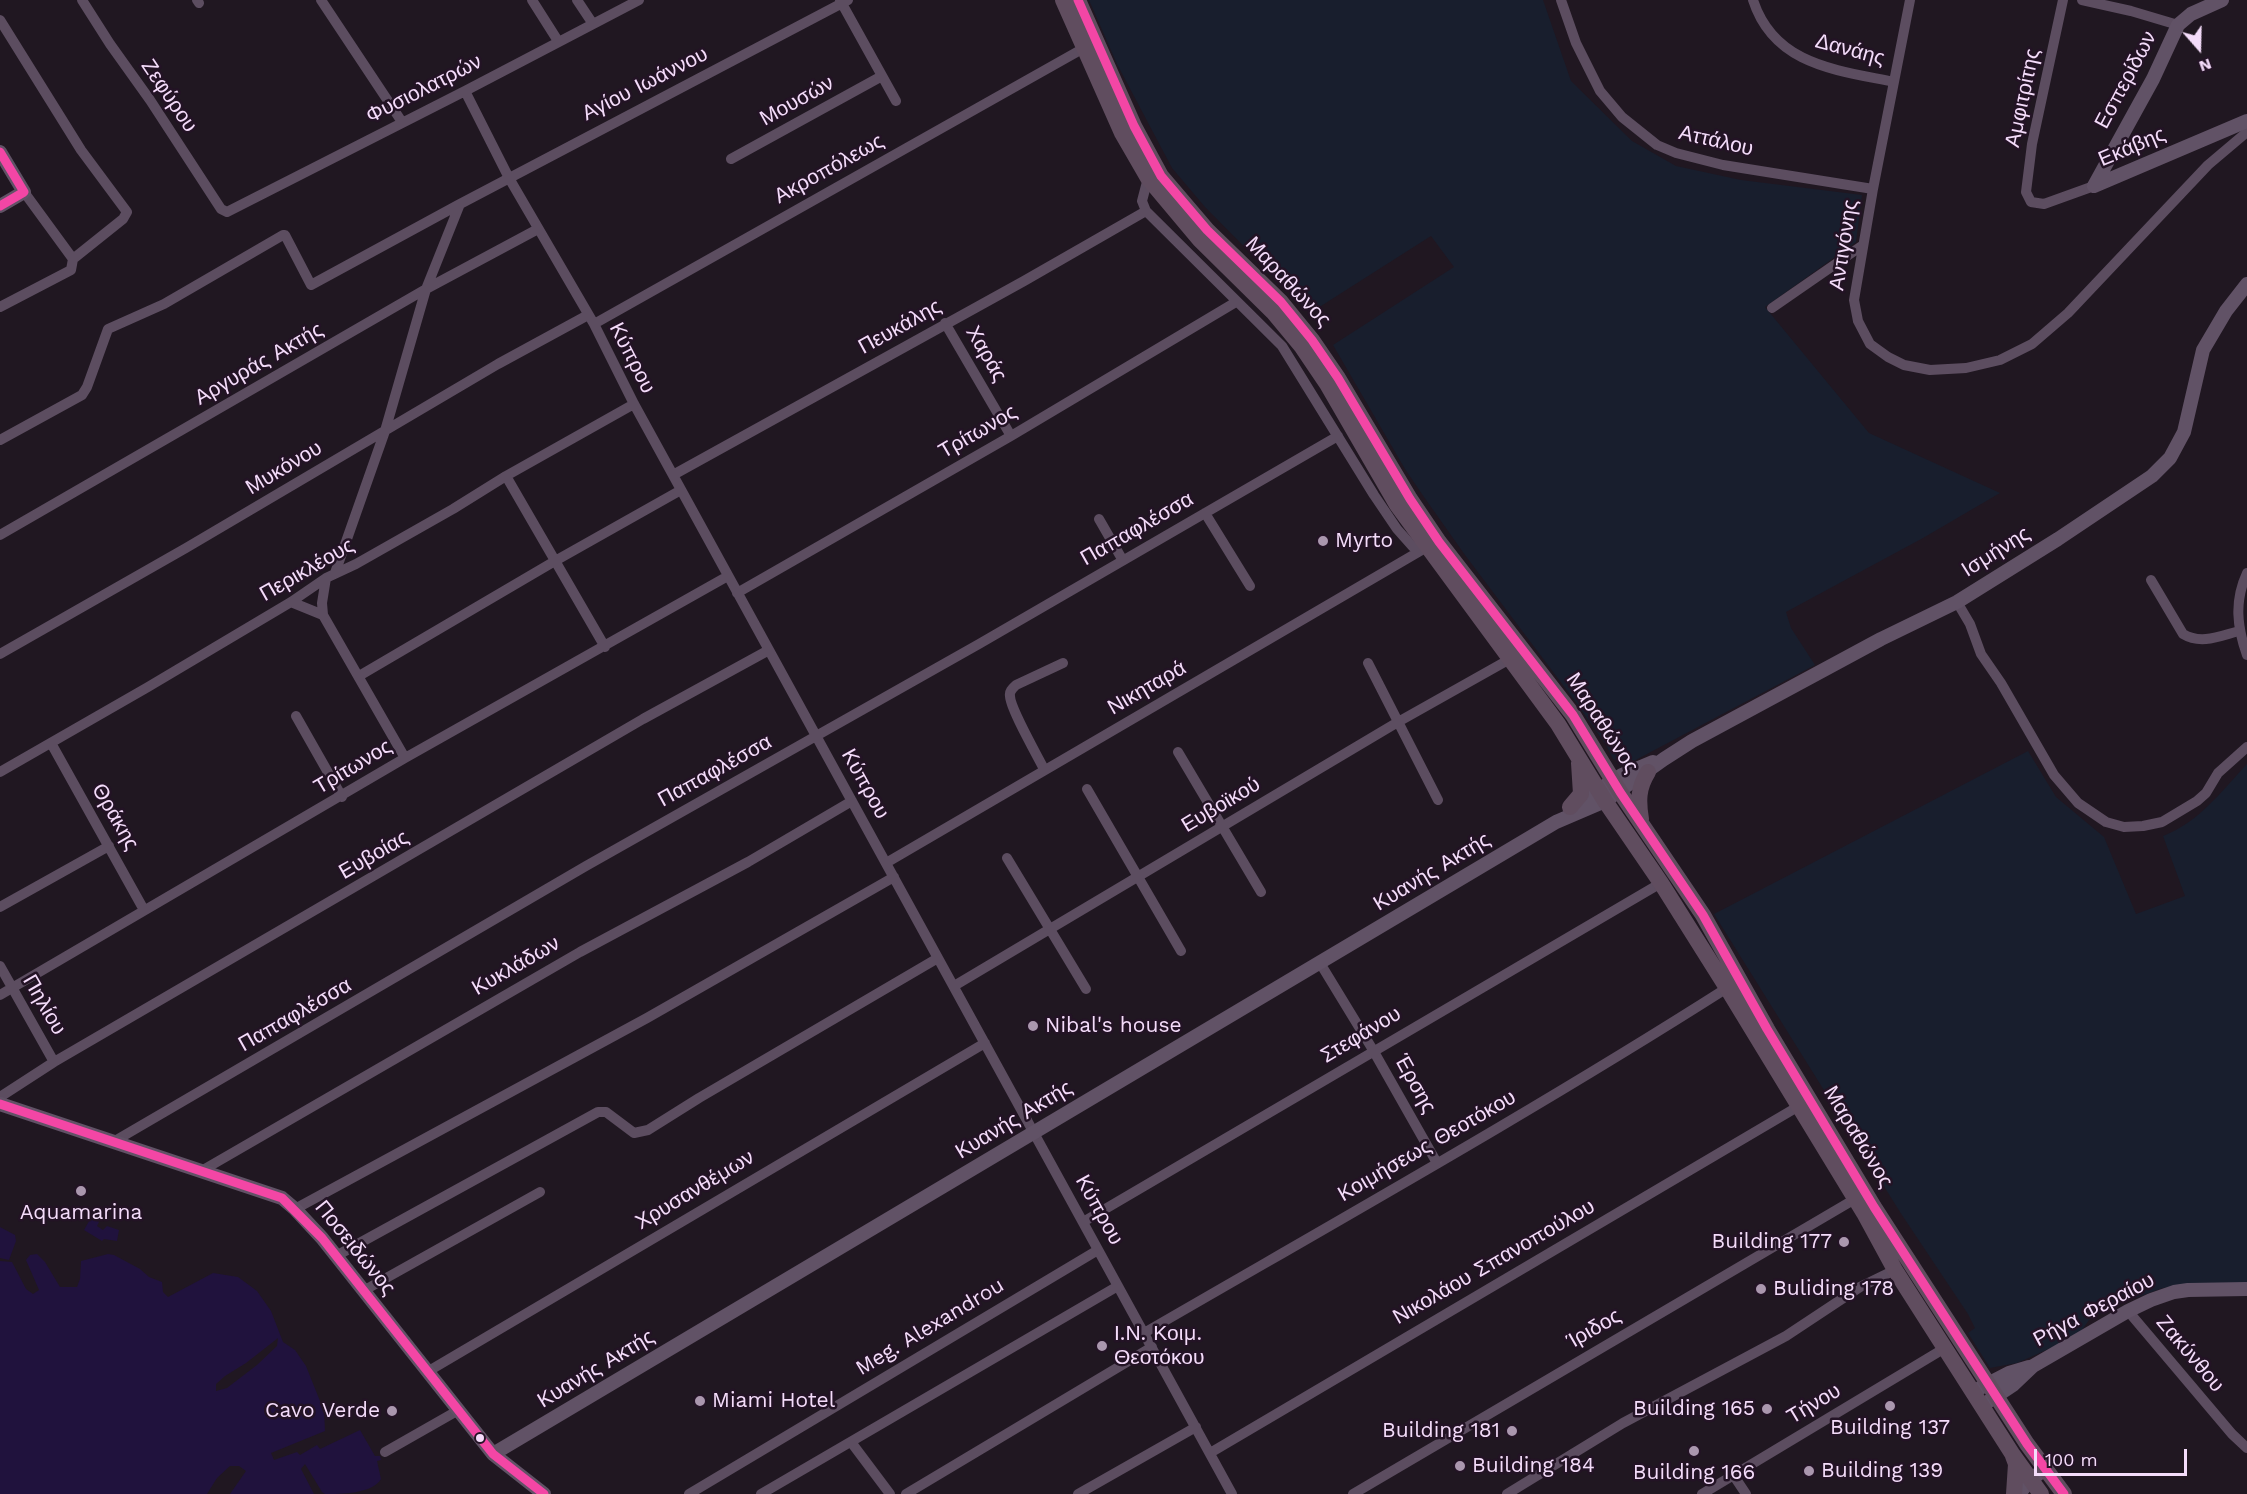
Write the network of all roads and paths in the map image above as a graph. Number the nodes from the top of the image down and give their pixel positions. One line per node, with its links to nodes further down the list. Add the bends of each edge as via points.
1 (82, 0): 39 (street, Ζεφύρου, via 221,209)
2 (321, 0): 26 (street)
3 (532, 0): 19 (street)
4 (577, 0): 17 (street)
5 (639, 0): 15 (street, Φυσιολατρών)
6 (1064, 0): 20 (main road, Μαραθώνος)
7 (1078, 0): 94 (main road, Μαραθώνος, via 1134,126 1161,176 1312,340 1439,542 1573,716)
8 (1561, 0): 33 (street, Αττάλου, via 1575,43 1600,91 1622,117 1657,145 1723,165)
9 (1753, 0): 22 (street, Δανάης, via 1768,32 1799,57)
10 (1910, 0): 22 (street, Αντιγόνης)
11 (2063, 0): 35 (street, Αμφιτρίτης, via 2032,144 2026,192)
12 (2082, 0): 18 (street)
13 (2222, 0): 18 (street, via 2191,14)
14 (843, 1): 21 (street); 30 (street, Αγίου Ιωάννου)
15 (625, 3): 17 (street, Φυσιολατρών)
16 (0, 20): 42 (street, via 81,150 127,212)
17 (593, 24): 19 (street, Φυσιολατρών)
18 (2178, 25): 32 (street, Εσπερίδων)
19 (558, 41): 23 (street, Φυσιολατρών)
20 (1084, 48): 31 (main road, Μαραθώνος, via 1122,132); 48 (street, Ακροπόλεως)
21 (882, 76): 24 (street); 29 (street, Μουσών)
22 (1894, 82): 33 (street, Αντιγόνης)
23 (465, 91): 26 (street, Φυσιολατρών); 30 (street, Κύπρου)
24 (896, 101)
25 (2247, 121): 32 (street, Εκάβης)
26 (402, 122): 39 (street, Φυσιολατρών)
27 (2247, 132): 41 (street, Αντιγόνης, via 2187,186 2056,324 2032,344 2000,360 1957,369 1923,369 1894,361 1870,344 1854,305)
28 (0, 152): 34 (street)
29 (731, 159)
30 (509, 178): 36 (street, Αγίου Ιωάννου); 40 (street, Κύπρου)
31 (1148, 178): 38 (street, via 1142,201); 61 (main road, Μαραθώνος, via 1200,240 1273,312 1302,347 1397,505)
32 (2094, 186): 35 (street, Εκάβης, via 2044,204)
33 (1873, 189): 41 (street, Αντιγόνης)
34 (24, 192): 37 (street); 42 (street)
35 (2031, 202)
36 (460, 204): 44 (street); 54 (street, Αγίου Ιωάννου, via 311,285 282,235 164,304 108,329 82,395)
37 (0, 207)
38 (1146, 210): 45 (street); 49 (street, Πευκάλης)
39 (227, 212)
40 (538, 229): 44 (street, Αργυράς Ακτής); 48 (street, Κύπρου)
41 (1863, 245): 47 (street)
42 (73, 259): 46 (street, via 71,270)
43 (2247, 284): 71 (street, Ισμήνης, via 2203,350 2184,432 2170,458 2116,501)
44 (426, 289): 51 (street); 60 (street, Αργυράς Ακτής)
45 (1236, 302): 52 (street, Τρίτωνος); 53 (street, via 1282,346)
46 (0, 307)
47 (1773, 308)
48 (591, 320): 50 (street, Κύπρου); 51 (street, Μυκόνου, via 498,364)
49 (945, 323): 52 (street, Χαράς); 55 (street, Πευκάλης)
50 (634, 404): 55 (street, Κύπρου); 56 (street, Περικλέους)
51 (385, 431): 65 (street); 76 (street, Μυκόνου)
52 (1011, 436): 69 (street, Τρίτωνος)
53 (1338, 436): 58 (street, Παπαφλέσσα); 61 (street, via 1398,529 1413,547)
54 (0, 440)
55 (673, 475): 57 (street, Κύπρου)
56 (506, 476): 63 (street); 65 (street, Περικλέους, via 356,564)
57 (681, 490): 63 (street); 66 (street, Κύπρου)
58 (1205, 513): 62 (street, Παπαφλέσσα); 68 (street)
59 (1099, 519): 62 (street)
60 (0, 535)
61 (1427, 547): 78 (main road, Μαραθώνος); 91 (street, Νικηταρά)
62 (1122, 560): 84 (street, Παπαφλέσσα)
63 (555, 561): 74 (street); 81 (street)
64 (2247, 573): 73 (street, via 2239,593)
65 (330, 575): 70 (street, Περικλέους); 72 (street, via 322,603)
66 (728, 576): 69 (street, Κύπρου); 74 (street, Τρίτωνος)
67 (2151, 580): 73 (street, via 2183,634 2191,639 2200,641)
68 (1250, 585)
69 (737, 593): 75 (street, Κύπρου)
70 (291, 602): 72 (street); 85 (street, Περικλέους)
71 (1957, 602): 86 (street, via 1981,654 2055,775 2078,803 2106,822 2124,827 2162,822 2197,801 2218,773); 90 (street, Ισμήνης, via 1881,639)
72 (323, 615): 81 (street)
73 (2240, 631): 77 (street)
74 (605, 647): 89 (street, Τρίτωνος)
75 (769, 650): 84 (street, Κύπρου); 125 (street, Ευβοίας, via 643,719)
76 (0, 654)
77 (2247, 655)
78 (1510, 659): 83 (street, Ευβοϊκού); 88 (main road, Μαραθώνος)
79 (1063, 663): 91 (street, via 1011,689 1014,709)
80 (1368, 663): 83 (street)
81 (359, 676): 89 (street)
82 (296, 716): 96 (street)
83 (1398, 722): 98 (street); 103 (street, Ευβοϊκού)
84 (816, 736): 99 (street, Κύπρου); 130 (street, Παπαφλέσσα)
85 (51, 743): 92 (street, Περικλέους); 104 (street, Θράκης)
86 (2247, 747)
87 (1178, 752): 103 (street)
88 (1577, 753): 97 (main road, Μαραθώνος); 100 (main road, via 1582,788)
89 (405, 758): 96 (street, Τρίτωνος)
90 (1664, 759): 93 (street); 94 (street)
91 (1044, 769): 106 (street, Νικηταρά)
92 (0, 772)
93 (1648, 772): 94 (street); 102 (main road, via 1639,792)
94 (1616, 786): 97 (street); 102 (main road, Μαραθώνος)
95 (1087, 789): 108 (street)
96 (342, 796): 112 (street, Τρίτωνος)
97 (1602, 796): 100 (street, Κυανής Ακτής); 101 (street, Κυανής Ακτής); 109 (main road, Μαραθώνος)
98 (1438, 800)
99 (852, 801): 106 (street, Κύπρου); 132 (street, Κυκλάδων, via 580,952)
100 (1570, 807): 101 (street, Κυανής Ακτής)
101 (1556, 822): 116 (street, Κυανής Ακτής)
102 (1642, 823): 148 (main road, Μαραθώνος, via 1703,915 1874,1207)
103 (1223, 826): 108 (street, Ευβοϊκού); 110 (street)
104 (109, 846): 111 (street); 112 (street, Θράκης)
105 (1007, 858): 113 (street)
106 (886, 863): 107 (street, Κύπρου)
107 (894, 877): 115 (street, Κύπρου); 135 (street, via 647,1018)
108 (1138, 877): 113 (street, Ευβοϊκού); 114 (street)
109 (1661, 883): 120 (main road, Μαραθώνος); 124 (street, Στεφάνου)
110 (1261, 892)
111 (0, 907)
112 (144, 910): 119 (street, Τρίτωνος)
113 (1050, 929): 118 (street, Ευβοϊκού); 121 (street)
114 (1181, 951)
115 (938, 958): 118 (street, Κύπρου); 138 (street, via 648,1130 634,1133 606,1112 598,1112)
116 (1320, 963): 124 (street, Έρσης); 129 (street, Κυανής Ακτής)
117 (0, 966): 119 (street, Πηλίου)
118 (954, 986): 123 (street, Κύπρου)
119 (11, 988): 122 (street, Τρίτωνος); 125 (street, Πηλίου)
120 (1727, 988): 128 (main road, Μαραθώνος); 131 (street, Κοιμήσεως Θεοτόκου)
121 (1086, 989)
122 (0, 995)
123 (985, 1043): 129 (street, Κύπρου); 147 (street, Χρυσανθέμων)
124 (1373, 1050): 131 (street, Έρσης); 136 (street, Στεφάνου)
125 (54, 1062): 126 (street, Ευβοίας)
126 (0, 1097)
127 (0, 1104): 130 (street, Ποσειδώνος)
128 (1799, 1107): 134 (main road, Μαραθώνος); 156 (street, Νικολάου Σπανοπούλου)
129 (1034, 1133): 136 (street, Κύπρου); 155 (street, Κυανής Ακτής)
130 (113, 1142): 132 (street, Ποσειδώνος)
131 (1437, 1163): 144 (street, Κοιμήσεως Θεοτόκου)
132 (203, 1170): 135 (street, Ποσειδώνος, via 282,1198)
133 (540, 1192): 142 (street)
134 (1855, 1199): 139 (main road, Μαραθώνος); 168 (street, Ίριδος)
135 (295, 1209): 138 (street, Ποσειδώνος)
136 (1083, 1222): 137 (street, Κύπρου)
137 (1098, 1250): 140 (street, Κύπρου); 162 (street, Meg. Alexandrou)
138 (336, 1256): 142 (street, Ποσειδώνος)
139 (1895, 1270): 146 (main road, Μαραθώνος); 169 (street, via 1860,1287 1786,1336 1623,1423)
140 (1118, 1286): 144 (street, Κύπρου); 152 (street)
141 (2247, 1289): 143 (street, Ρήγα Φεραίου, via 2174,1292)
142 (363, 1291): 147 (street, Ποσειδώνος)
143 (2128, 1311): 148 (street, Ρήγα Φεραίου, via 2033,1366 2009,1373); 153 (street, Ζακύνθου)
144 (1144, 1333): 145 (street, Κύπρου)
145 (1152, 1347): 151 (street, Κύπρου); 165 (street)
146 (1945, 1348): 149 (main road, Μαραθώνος); 159 (street, Τήνου)
147 (427, 1372): 150 (street, Ποσειδώνος)
148 (1993, 1389): 149 (street, Ρήγα Φεραίου); 158 (main road, Μαραθώνος)
149 (1978, 1398): 157 (main road, Μαραθώνος)
150 (457, 1412): 154 (street); 155 (street, Ποσειδώνος)
151 (1196, 1427): 156 (street, Κύπρου); 166 (street)
152 (851, 1442): 163 (street); 164 (street)
153 (2247, 1449)
154 (385, 1452)
155 (493, 1454): 161 (street, Ποσειδώνος)
156 (1210, 1454): 167 (street, Κύπρου)
157 (2013, 1455): 160 (main road, Μαραθώνος); 172 (main road)
158 (2045, 1469): 160 (street); 175 (main road, Μαραθώνος)
159 (1734, 1476): 170 (street, Τήνου); 171 (street)
160 (2030, 1480): 173 (street); 174 (main road, Μαραθώνος)
161 (544, 1494)
162 (689, 1494)
163 (761, 1494)
164 (890, 1494)
165 (906, 1494)
166 (1078, 1494)
167 (1232, 1494)
168 (1353, 1494)
169 (1507, 1494)
170 (1702, 1494)
171 (1746, 1494)
172 (2014, 1494)
173 (2019, 1494)
174 (2041, 1494)
175 (2064, 1494)

